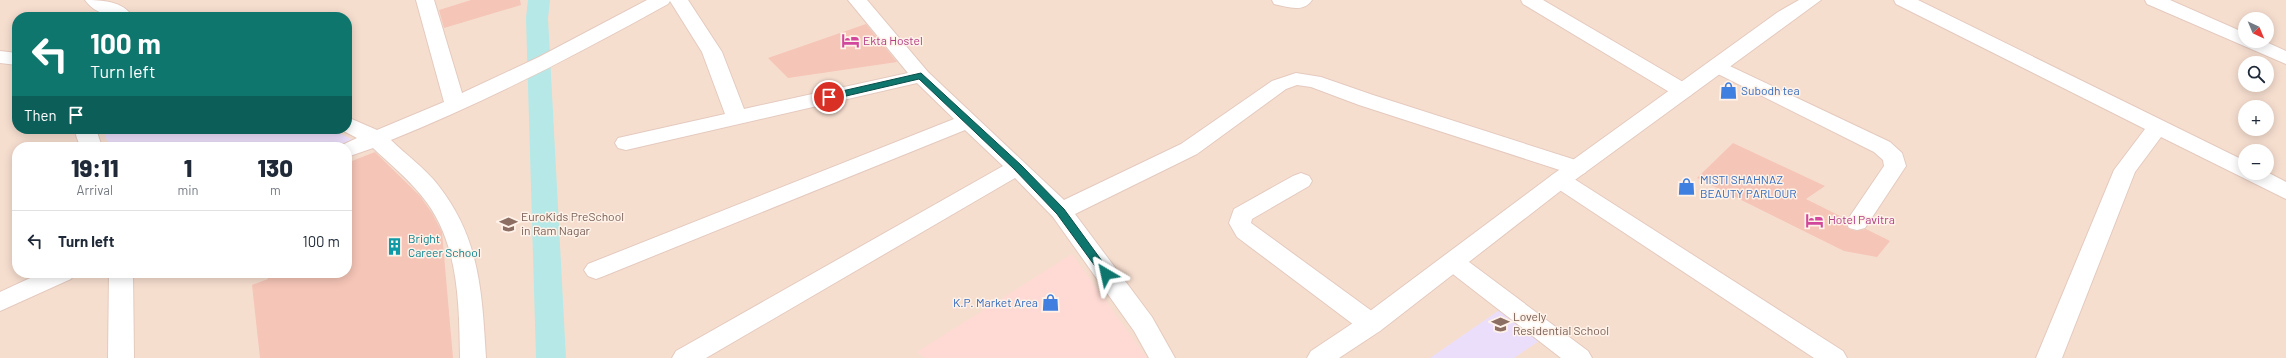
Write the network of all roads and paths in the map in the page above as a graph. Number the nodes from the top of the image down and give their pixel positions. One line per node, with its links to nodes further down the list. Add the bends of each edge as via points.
1 (94, 0): 12 (street)
2 (425, 0): 21 (street)
3 (661, 0): 21 (street, via 604,32)
4 (680, 0): 22 (street, via 712,52)
5 (857, 0): 19 (street)
6 (1281, 0): 7 (street, via 1295,3)
7 (1303, 0)
8 (1530, 0): 20 (street)
9 (1812, 0): 18 (street, via 1785,16)
10 (1903, 0): 25 (street)
11 (2154, 0): 13 (street)
12 (115, 12)
13 (2238, 37)
14 (2264, 48): 17 (street)
15 (0, 57): 16 (street)
16 (12, 58)
17 (2286, 58)
18 (1717, 66): 20 (street); 36 (street, via 1882,147 1894,158 1894,166)
19 (921, 76): 22 (street); 23 (street)
20 (1683, 91): 31 (street)
21 (455, 104): 26 (street)
22 (737, 118): 27 (street)
23 (967, 120): 30 (street); 38 (street)
24 (352, 126): 26 (street)
25 (2158, 126): 29 (street); 50 (street, via 2125,170)
26 (377, 138): 28 (street); 44 (street, via 429,189 449,218 463,255 471,309)
27 (626, 143)
28 (352, 148)
29 (2238, 166)
30 (1018, 167): 35 (street); 45 (street)
31 (1568, 174): 35 (street, via 1314,81 1296,79 1279,85 1189,149); 37 (street); 49 (street)
32 (2264, 180): 34 (street)
33 (1301, 181): 42 (street, via 1242,215 1240,223 1245,231)
34 (2286, 191)
35 (1060, 211): 46 (street, via 1143,324)
36 (1857, 222)
37 (1453, 262): 42 (street); 48 (street)
38 (596, 270)
39 (52, 278): 41 (street)
40 (121, 278): 43 (street)
41 (0, 302)
42 (1370, 324): 47 (street)
43 (121, 358)
44 (473, 358)
45 (685, 358)
46 (1162, 358)
47 (1320, 358)
48 (1579, 358)
49 (1834, 358)
50 (2049, 358)

